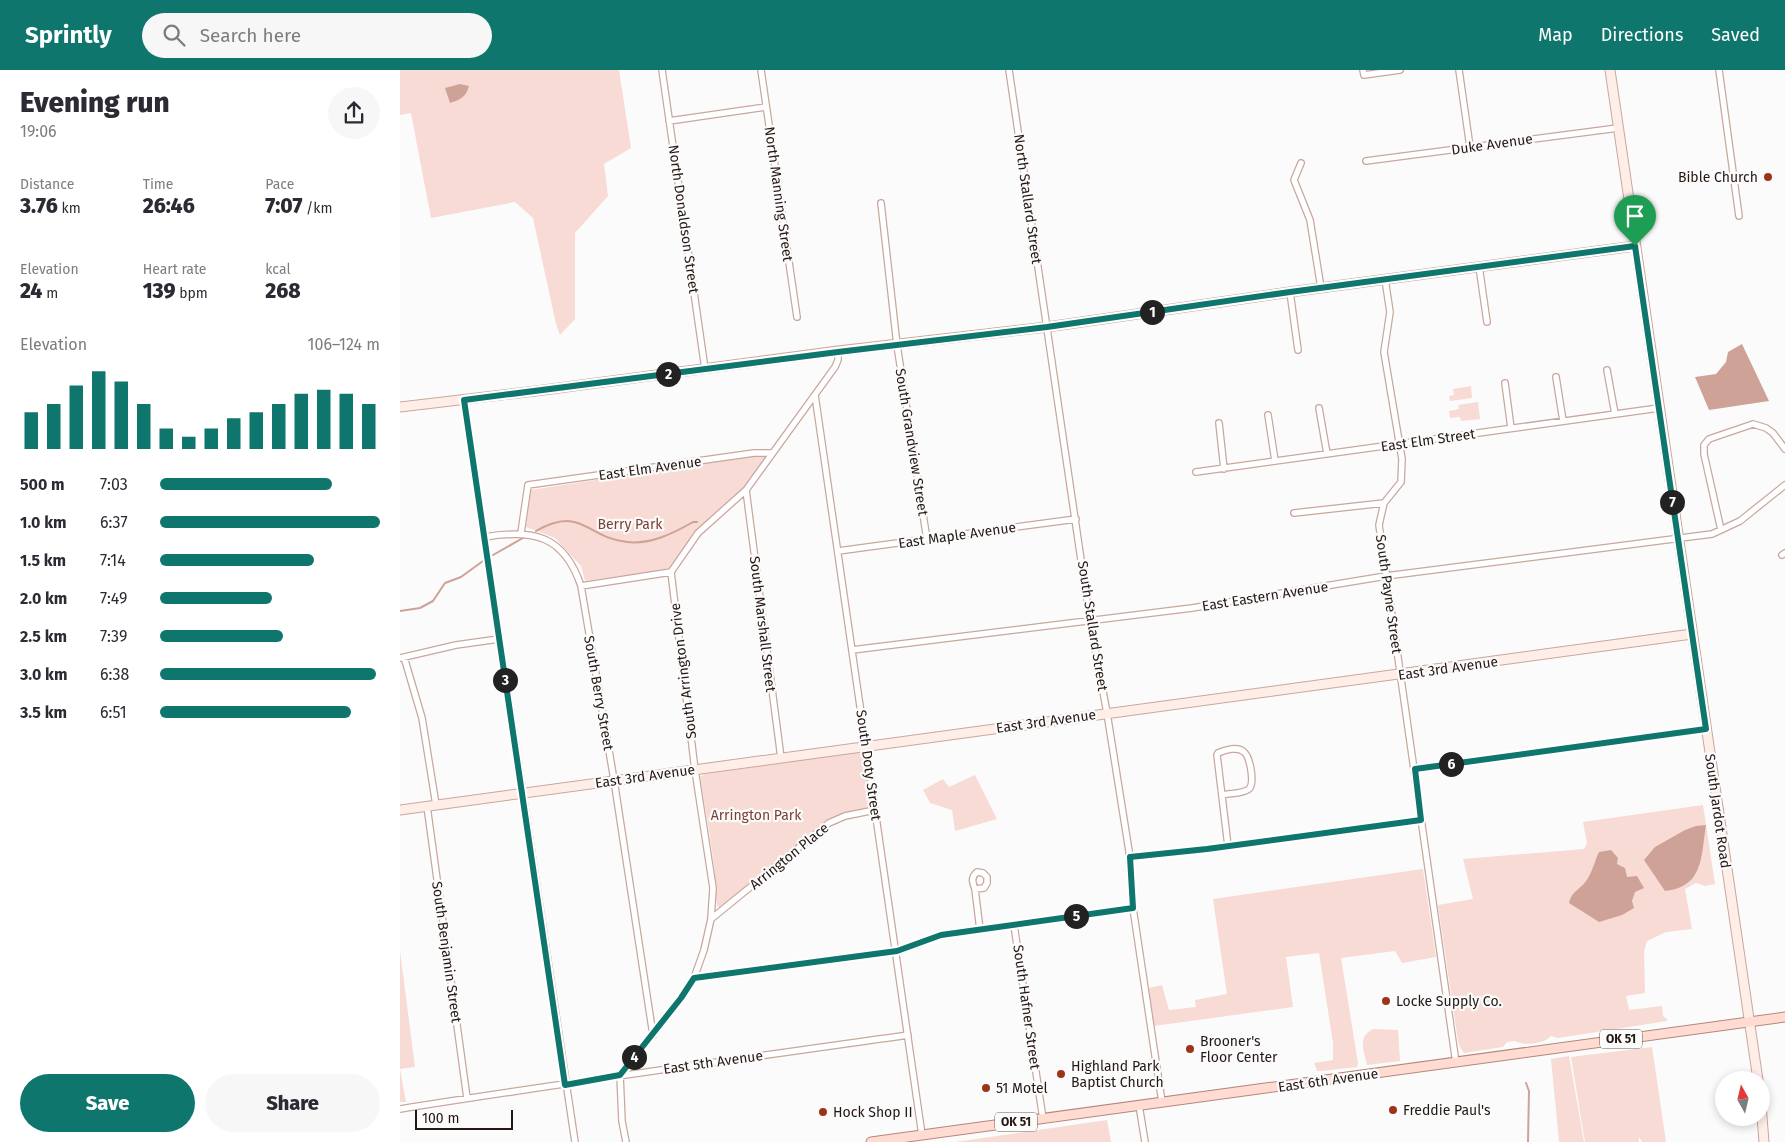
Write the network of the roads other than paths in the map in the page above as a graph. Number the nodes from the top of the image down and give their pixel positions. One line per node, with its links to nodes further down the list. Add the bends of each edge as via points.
1 (662, 70): 10 (street, North Donaldson Street)
2 (761, 70): 9 (street, North Manning Street)
3 (1009, 70): 24 (street, North Stallard Street)
4 (1400, 70): 8 (street)
5 (1459, 70): 12 (street)
6 (1610, 70): 11 (street, South Jardot Road)
7 (1719, 70): 16 (street)
8 (1363, 72)
9 (766, 107): 10 (street); 22 (street, North Manning Street)
10 (670, 121): 28 (street, North Donaldson Street)
11 (1618, 128): 12 (street, Duke Avenue); 17 (street, South Jardot Road)
12 (1470, 148): 13 (street, Duke Avenue)
13 (1366, 161)
14 (1301, 163): 20 (street, via 1294,180 1310,220)
15 (881, 203): 25 (street, South Grandview Street)
16 (1739, 216)
17 (1635, 246): 18 (street); 36 (street, South Jardot Road)
18 (1479, 266): 19 (street); 23 (street)
19 (1385, 279): 20 (street); 42 (street, South Payne Street, via 1390,312 1384,352)
20 (1321, 288): 21 (street)
21 (1290, 292): 24 (street); 26 (street)
22 (797, 317)
23 (1487, 322)
24 (1047, 327): 25 (street); 53 (street, South Stallard Street)
25 (897, 345): 27 (street); 58 (street, South Grandview Street)
26 (1298, 350)
27 (838, 352): 28 (street); 32 (street, via 835,367)
28 (705, 369): 33 (street)
29 (1607, 370): 37 (street)
30 (1556, 377): 39 (street)
31 (1504, 383): 41 (street)
32 (815, 395): 44 (street); 59 (street, South Doty Street)
33 (464, 400): 34 (street); 56 (street)
34 (400, 407)
35 (1319, 408): 45 (street)
36 (1659, 408): 37 (street, East Elm Street); 57 (street, South Jardot Road)
37 (1615, 414): 39 (street, East Elm Street)
38 (1268, 415): 46 (street)
39 (1563, 421): 41 (street, East Elm Street)
40 (1219, 423): 47 (street)
41 (1511, 428): 42 (street, East Elm Street)
42 (1398, 444): 45 (street, East Elm Street); 51 (street, South Payne Street, via 1402,459 1400,482)
43 (1785, 449): 54 (street, via 1773,433 1753,424 1709,439 1704,445)
44 (772, 453): 50 (street); 55 (street, East Elm Avenue, via 528,485)
45 (1327, 454): 46 (street, East Elm Street)
46 (1274, 461): 47 (street, East Elm Street)
47 (1224, 469): 48 (street, East Elm Street)
48 (1196, 472)
49 (1785, 485): 54 (street, East Eastern Avenue, via 1740,521)
50 (746, 490): 60 (street, via 698,532); 72 (street, South Marshall Street)
51 (1384, 503): 52 (street); 61 (street, South Payne Street, via 1380,525)
52 (1294, 513)
53 (1076, 520): 58 (street, East Maple Avenue); 63 (street, South Stallard Street)
54 (1721, 530): 57 (street, East Eastern Avenue)
55 (520, 533): 56 (street, South Berry Street); 62 (street, South Berry Street, via 553,543 575,568)
56 (484, 537): 65 (street)
57 (1678, 538): 61 (street, East Eastern Avenue); 64 (street, South Jardot Road)
58 (927, 540): 59 (street, East Maple Avenue)
59 (838, 551): 66 (street, South Doty Street)
60 (671, 572): 62 (street); 74 (street, South Arrington Drive)
61 (1386, 576): 63 (street, East Eastern Avenue); 68 (street, South Payne Street)
62 (581, 586): 75 (street, South Berry Street)
63 (1090, 621): 66 (street, East Eastern Avenue); 69 (street, South Stallard Street)
64 (1692, 634): 68 (street, East 3rd Avenue); 70 (street, South Jardot Road)
65 (499, 639): 67 (street); 76 (street)
66 (852, 650): 71 (street, South Doty Street)
67 (402, 657): 78 (street, South Benjamin Street, via 422,718)
68 (1400, 675): 69 (street, East 3rd Avenue); 73 (street, South Payne Street)
69 (1107, 713): 71 (street, East 3rd Avenue); 83 (street, South Stallard Street)
70 (1706, 729): 73 (street); 92 (street, South Jardot Road)
71 (866, 746): 72 (street, East 3rd Avenue); 80 (street, South Doty Street)
72 (781, 758): 74 (street, East 3rd Avenue)
73 (1415, 769): 81 (street, South Payne Street)
74 (695, 770): 75 (street, East 3rd Avenue); 86 (street, South Arrington Drive, via 713,888)
75 (614, 780): 76 (street, East 3rd Avenue); 93 (street, South Berry Street)
76 (523, 793): 78 (street, East 3rd Avenue); 98 (street)
77 (1222, 796): 77 (street, via 1218,753 1242,750 1248,758 1250,787 1247,791); 82 (street)
78 (431, 806): 79 (street, East 3rd Avenue); 99 (street, South Benjamin Street)
79 (400, 810)
80 (875, 810): 86 (street, Arrington Place, via 829,823); 89 (street, South Doty Street)
81 (1421, 820): 82 (street); 95 (street, South Payne Street)
82 (1228, 846): 83 (street)
83 (1130, 857): 85 (street, South Stallard Street)
84 (975, 889): 88 (street)
85 (1133, 908): 87 (street); 100 (street, South Stallard Street)
86 (711, 919): 90 (street, South Arrington Drive)
87 (1014, 925): 88 (street); 103 (street, South Hafner Street)
88 (980, 930): 89 (street, via 941,935)
89 (897, 951): 90 (street); 94 (street, South Doty Street)
90 (694, 978): 93 (street, South Arrington Drive)
91 (1785, 1017): 92 (main road, East 6th Avenue / OK 51)
92 (1750, 1022): 95 (main road, East 6th Avenue / OK 51); 96 (street, South Jardot Road)
93 (652, 1035): 97 (street, South Arrington Drive)
94 (908, 1035): 97 (street, East 5th Avenue); 105 (street, South Doty Street)
95 (1456, 1062): 100 (main road, East 6th Avenue / OK 51)
96 (1757, 1071)
97 (620, 1075): 98 (street, East 5th Avenue); 107 (street)
98 (565, 1085): 99 (street, East 5th Avenue); 106 (street)
99 (467, 1098): 102 (street, East 5th Avenue)
100 (1162, 1102): 101 (main road, East 6th Avenue / OK 51)
101 (1140, 1105): 103 (main road, East 6th Avenue / OK 51); 109 (street)
102 (400, 1109)
103 (1043, 1119): 105 (main road, East 6th Avenue / OK 51)
104 (1763, 1126): 110 (street)
105 (922, 1135): 108 (main road, East 6th Avenue / OK 51)
106 (574, 1142)
107 (626, 1142)
108 (871, 1142)
109 (1145, 1142)
110 (1764, 1142)

